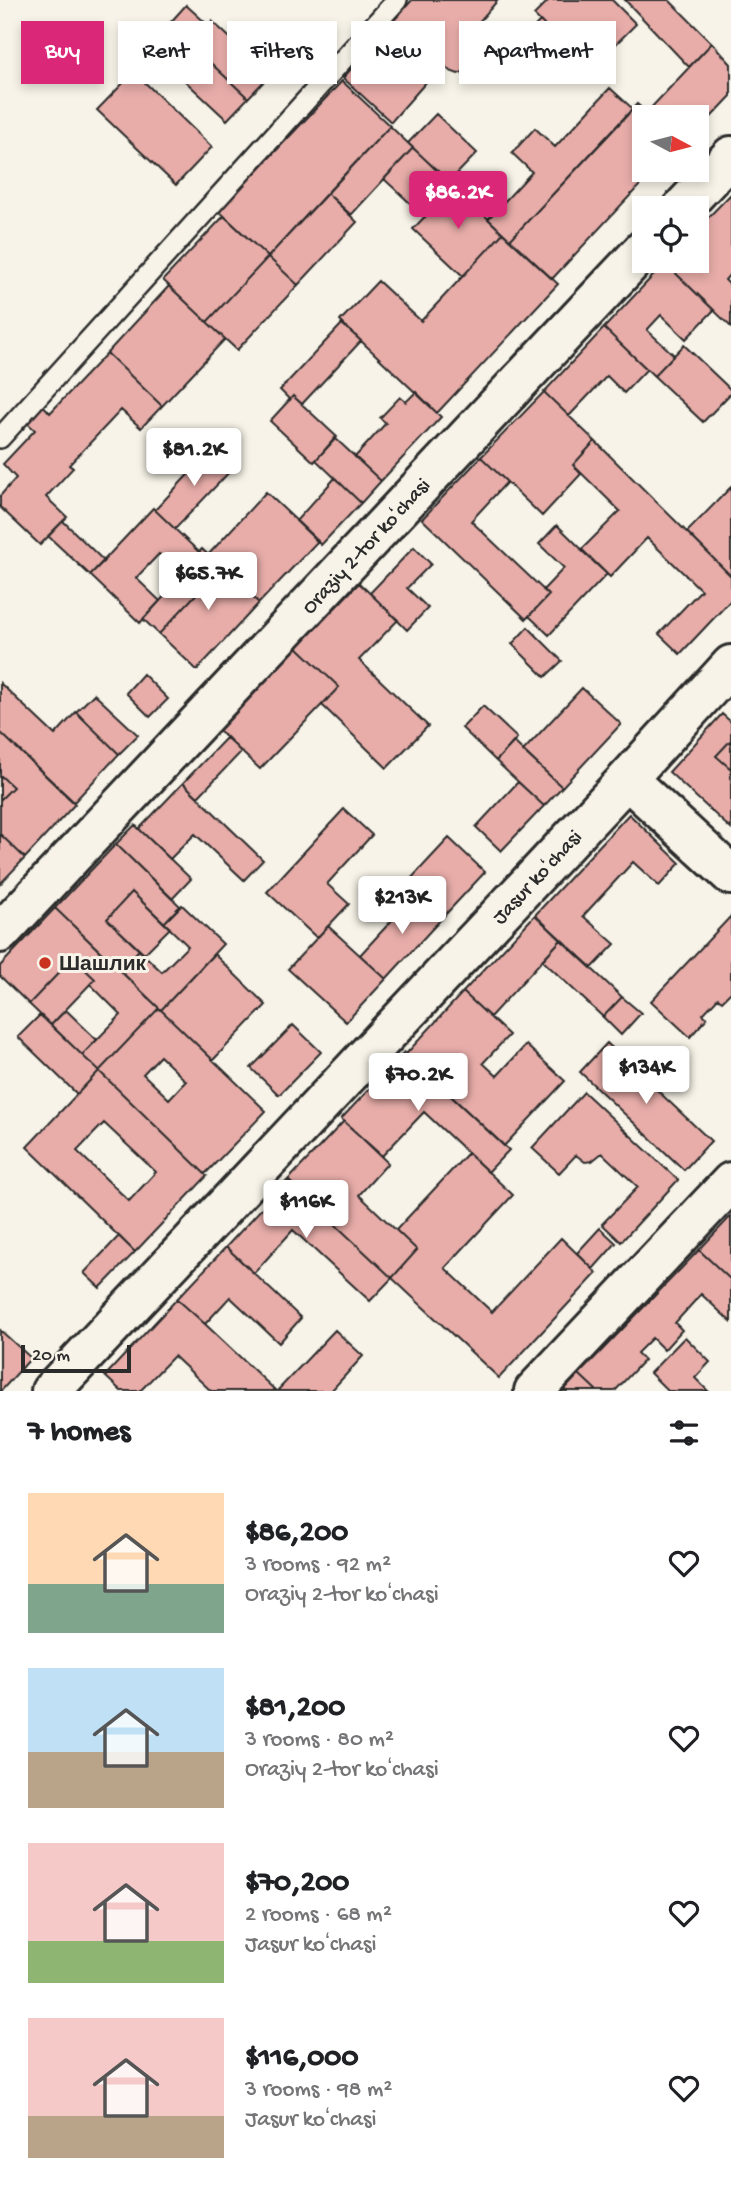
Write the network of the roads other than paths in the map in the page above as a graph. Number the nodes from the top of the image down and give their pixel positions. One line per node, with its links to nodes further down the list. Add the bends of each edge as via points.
1 (397, 0): 5 (lane)
2 (731, 156): 3 (street)
3 (693, 196)
4 (632, 262): 9 (street, Oraziy 2-tor koʻchasi)
5 (0, 438)
6 (731, 665): 7 (street, Jasur koʻchasi)
7 (628, 779): 8 (street); 11 (street, Jasur koʻchasi)
8 (731, 874)
9 (0, 933)
10 (731, 1182): 12 (street)
11 (51, 1391)
12 (534, 1391)

